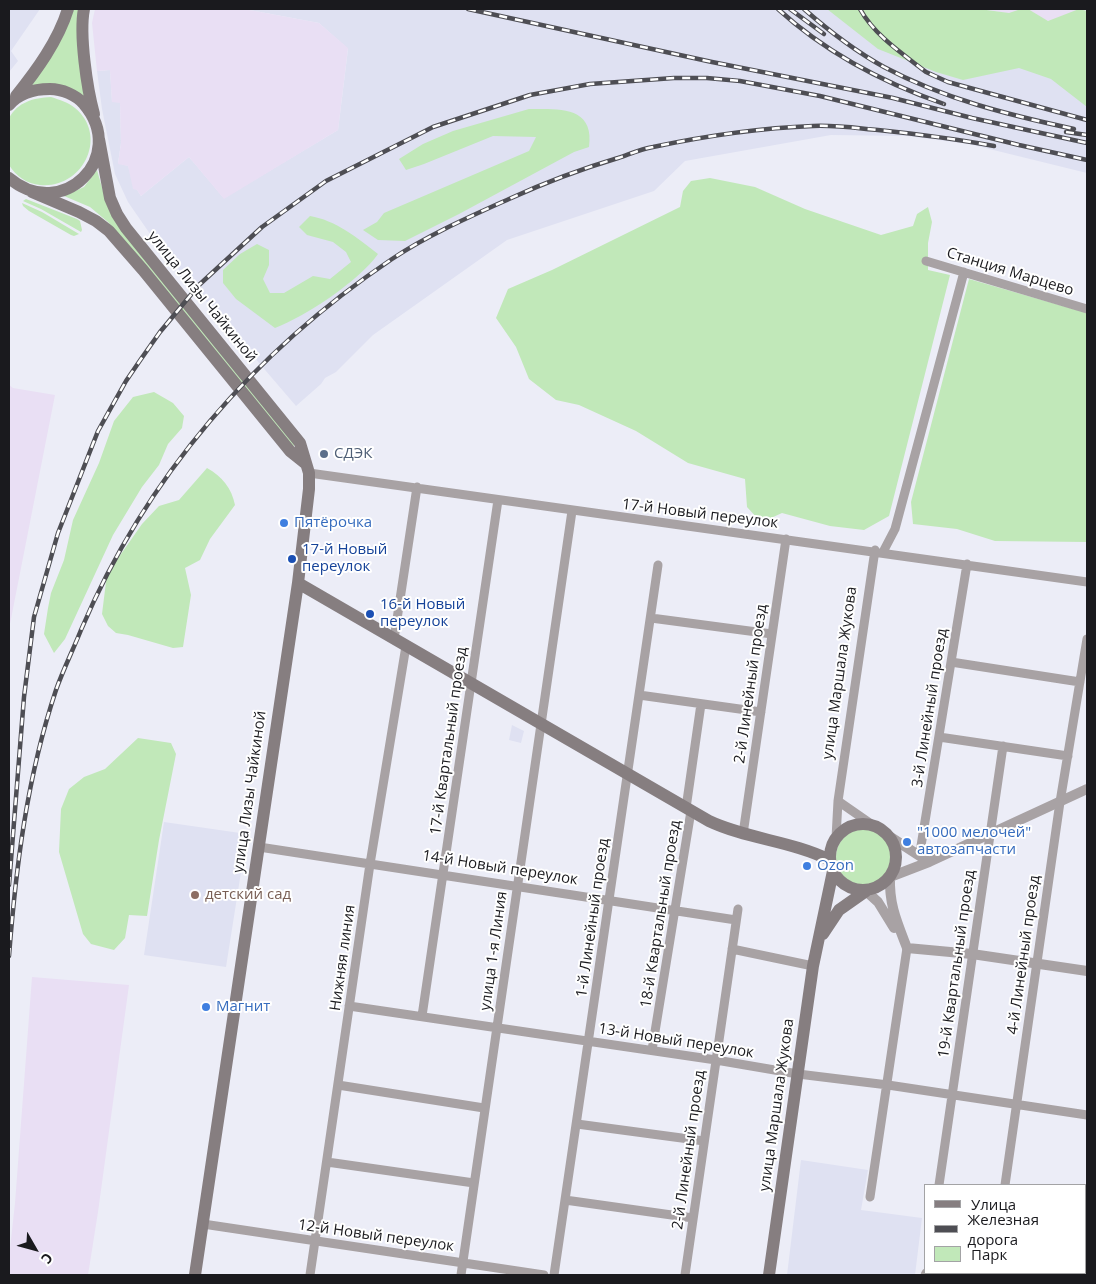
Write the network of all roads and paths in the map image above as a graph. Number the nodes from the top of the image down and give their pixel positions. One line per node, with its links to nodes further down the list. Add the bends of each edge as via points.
1 (68, 9): 3 (main road, via 49,51)
2 (84, 9): 4 (main road, via 83,33 90,100)
3 (11, 103): 4 (main road, via 25,93 55,89 82,101)
4 (97, 126): 5 (main road, улица Лизы Чайкиной)
5 (99, 139): 7 (main road, via 93,166 84,178 60,192); 11 (main road, улица Лизы Чайкиной, via 110,198 117,214 152,262 300,443)
6 (12, 182): 7 (main road, улица Лизы Чайкиной)
7 (32, 192): 11 (main road, улица Лизы Чайкиной, via 84,214 109,231)
8 (926, 261): 9 (street, Станция Марцево)
9 (964, 272): 10 (street, Станция Марцево); 16 (street, улица Маршала Жукова, via 895,529)
10 (1087, 309)
11 (307, 468): 12 (street, 17-й Новый переулок); 20 (main road, улица Лизы Чайкиной, via 309,499)
12 (417, 487): 13 (street, 17-й Новый переулок); 23 (street)
13 (498, 500): 14 (street, 17-й Новый переулок); 28 (street, 17-й Квартальный проезд)
14 (572, 511): 15 (street, 17-й Новый переулок); 32 (street, улица 1-я Линия)
15 (786, 539): 16 (street, 17-й Новый переулок); 22 (street, 2-й Линейный проезд)
16 (879, 551): 17 (street, 17-й Новый переулок); 38 (street, улица Маршала Жукова)
17 (967, 564): 19 (street, 17-й Новый переулок); 26 (street, 3-й Линейный проезд)
18 (658, 565): 21 (street, 1-й Линейный проезд)
19 (1087, 582)
20 (298, 583): 23 (main road); 46 (main road, улица Лизы Чайкиной)
21 (650, 618): 22 (street); 29 (street, 1-й Линейный проезд)
22 (772, 634): 31 (street, 2-й Линейный проезд)
23 (394, 639): 25 (main road)
24 (1087, 640): 27 (street, 4-й Линейный проезд)
25 (406, 646): 28 (main road); 50 (street, Нижняя линия)
26 (951, 662): 27 (street); 33 (street, 3-й Линейный проезд)
27 (1080, 682): 35 (street, 4-й Линейный проезд)
28 (471, 685): 32 (main road); 52 (street, 17-й Квартальный проезд)
29 (639, 695): 30 (street); 36 (street, 1-й Линейный проезд)
30 (701, 704): 31 (street); 40 (street, 18-й Квартальный проезд)
31 (761, 712): 42 (street, 2-й Линейный проезд)
32 (540, 725): 36 (main road); 54 (street, улица 1-я Линия)
33 (939, 737): 34 (street); 48 (street, 3-й Линейный проезд, via 920,852)
34 (1003, 746): 35 (street); 43 (street, 19-й Квартальный проезд)
35 (1068, 756): 39 (street, 4-й Линейный проезд)
36 (628, 776): 40 (main road); 56 (street, 1-й Линейный проезд)
37 (1087, 790): 39 (street)
38 (838, 800): 41 (street); 45 (street, улица Маршала Жукова)
39 (1060, 802): 43 (street); 64 (street, 4-й Линейный проезд)
40 (689, 809): 42 (main road, via 727,830); 58 (street, 18-й Квартальный проезд)
41 (874, 826): 44 (main road); 45 (main road, via 851,826)
42 (743, 834): 47 (main road)
43 (990, 834): 49 (street); 63 (street, 19-й Квартальный проезд)
44 (889, 836): 48 (street); 53 (main road, via 896,856)
45 (835, 840): 47 (main road); 51 (main road, via 831,850)
46 (259, 847): 50 (street, 14-й Новый переулок); 89 (main road, улица Лизы Чайкиной)
47 (812, 851): 51 (main road)
48 (916, 853): 49 (street)
49 (929, 862): 53 (street)
50 (370, 864): 52 (street, 14-й Новый переулок); 67 (street, Нижняя линия)
51 (832, 865): 55 (main road, via 838,879 846,885); 60 (main road, улица Маршала Жукова)
52 (443, 875): 54 (street, 14-й Новый переулок); 68 (street, 17-й Квартальный проезд)
53 (890, 877): 55 (main road, via 882,885); 61 (street, via 889,896)
54 (517, 886): 56 (street, 14-й Новый переулок); 69 (street, улица 1-я Линия)
55 (866, 890): 60 (main road, улица Маршала Жукова, via 839,910); 61 (street, via 878,902)
56 (608, 900): 58 (street, 14-й Новый переулок); 70 (street, 1-й Линейный проезд)
57 (738, 909): 59 (street, 2-й Линейный проезд)
58 (675, 910): 59 (street, 14-й Новый переулок); 71 (street, 18-й Квартальный проезд)
59 (736, 920): 62 (street, 2-й Линейный проезд)
60 (818, 940): 65 (main road, улица Маршала Жукова)
61 (907, 948): 63 (street); 75 (street)
62 (732, 949): 65 (street); 72 (street, 2-й Линейный проезд)
63 (972, 954): 64 (street); 76 (street, 19-й Квартальный проезд)
64 (1037, 963): 66 (street); 77 (street, 4-й Линейный проезд)
65 (813, 966): 73 (main road, улица Маршала Жукова)
66 (1087, 971)
67 (350, 1006): 68 (street, 13-й Новый переулок); 74 (street, Нижняя линия)
68 (422, 1016): 69 (street, 13-й Новый переулок)
69 (497, 1028): 70 (street, 13-й Новый переулок); 78 (street, улица 1-я Линия)
70 (589, 1041): 71 (street, 13-й Новый переулок); 80 (street, 1-й Линейный проезд)
71 (652, 1050): 72 (street, 13-й Новый переулок)
72 (716, 1060): 73 (street, 13-й Новый переулок); 81 (street, 2-й Линейный проезд)
73 (798, 1074): 75 (street, 13-й Новый переулок); 98 (main road, улица Маршала Жукова)
74 (338, 1085): 78 (street); 82 (street, Нижняя линия)
75 (888, 1085): 76 (street, 13-й Новый переулок); 86 (street)
76 (952, 1095): 77 (street, 13-й Новый переулок); 84 (street, 19-й Квартальный проезд)
77 (1017, 1104): 79 (street, 13-й Новый переулок); 85 (street, 4-й Линейный проезд)
78 (484, 1108): 83 (street, улица 1-я Линия)
79 (1087, 1115)
80 (577, 1124): 81 (street); 87 (street, 1-й Линейный проезд)
81 (704, 1141): 88 (street, 2-й Линейный проезд)
82 (327, 1162): 83 (street); 90 (street, Нижняя линия)
83 (474, 1183): 91 (street, улица 1-я Линия)
84 (938, 1184)
85 (1005, 1184)
86 (870, 1197)
87 (565, 1200): 88 (street); 96 (street, 1-й Линейный проезд)
88 (693, 1218): 97 (street, 2-й Линейный проезд)
89 (203, 1224): 90 (street, 12-й Новый переулок); 92 (main road, улица Лизы Чайкиной)
90 (315, 1241): 91 (street, 12-й Новый переулок); 93 (street, Нижняя линия)
91 (462, 1263): 94 (street, улица 1-я Линия); 95 (street, 12-й Новый переулок)
92 (194, 1275)
93 (310, 1275)
94 (461, 1275)
95 (544, 1275)
96 (554, 1275)
97 (685, 1275)
98 (769, 1275)

